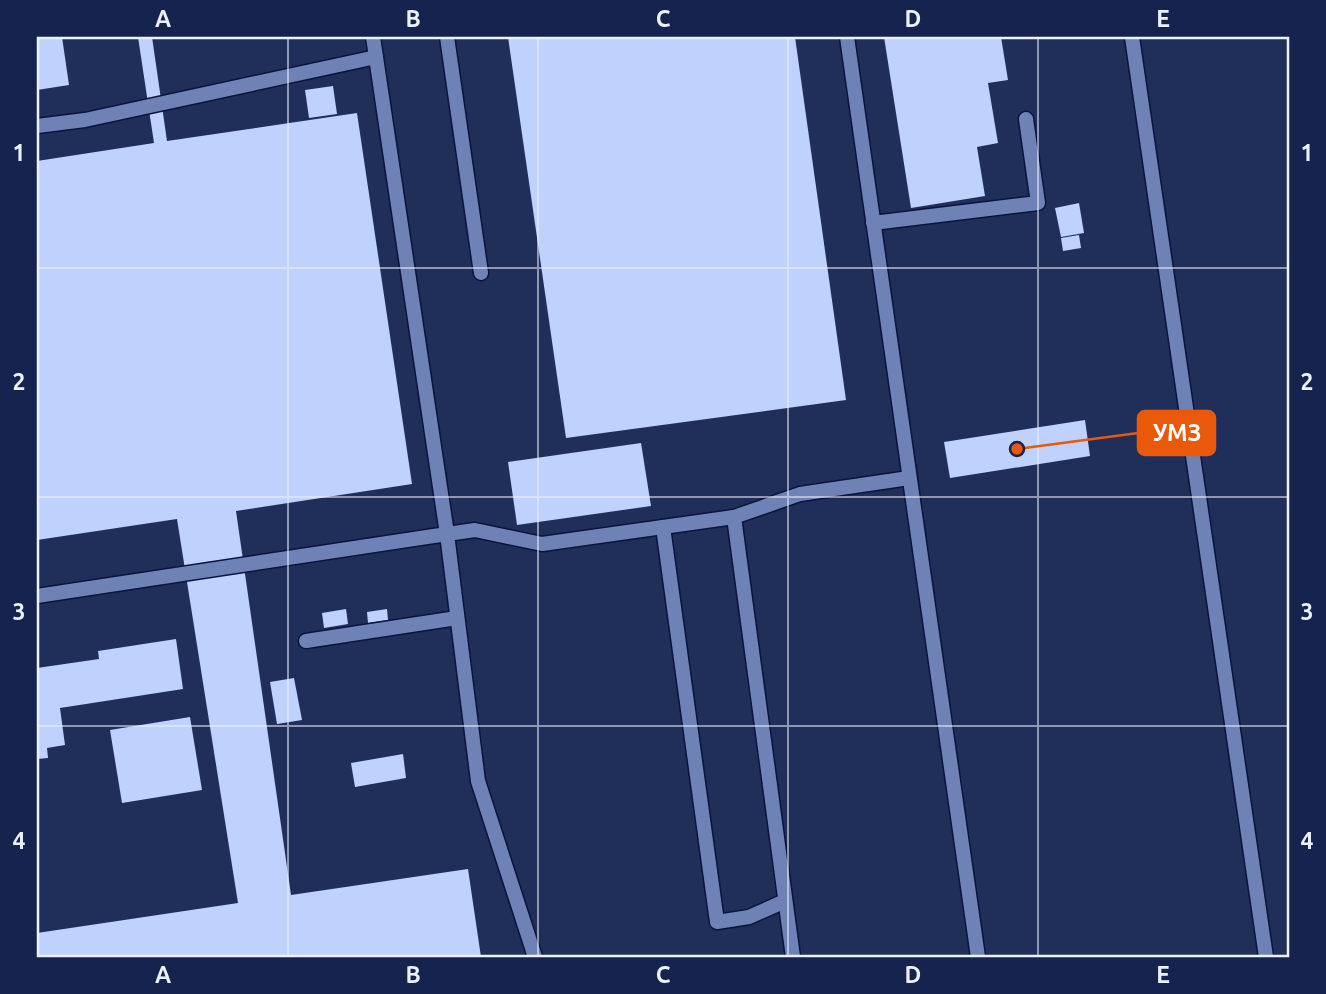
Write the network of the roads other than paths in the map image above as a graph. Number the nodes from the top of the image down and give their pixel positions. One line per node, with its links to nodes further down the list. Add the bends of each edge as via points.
1 (373, 37): 5 (lane)
2 (447, 37): 9 (lane)
3 (847, 37): 8 (lane)
4 (1132, 37): 21 (lane)
5 (376, 57): 7 (lane, via 85,120); 13 (lane)
6 (1026, 120): 8 (lane, via 1038,203)
7 (37, 126)
8 (873, 223): 10 (lane)
9 (481, 273)
10 (909, 478): 11 (lane, via 800,494); 20 (lane)
11 (734, 517): 12 (lane); 17 (lane)
12 (663, 527): 13 (lane, via 541,544 475,530); 17 (lane, via 717,922 748,917)
13 (447, 534): 14 (lane); 15 (lane)
14 (37, 596)
15 (457, 618): 16 (lane); 18 (lane, via 478,781)
16 (306, 641)
17 (785, 901): 19 (lane)
18 (536, 957)
19 (793, 957)
20 (978, 957)
21 (1266, 957)

